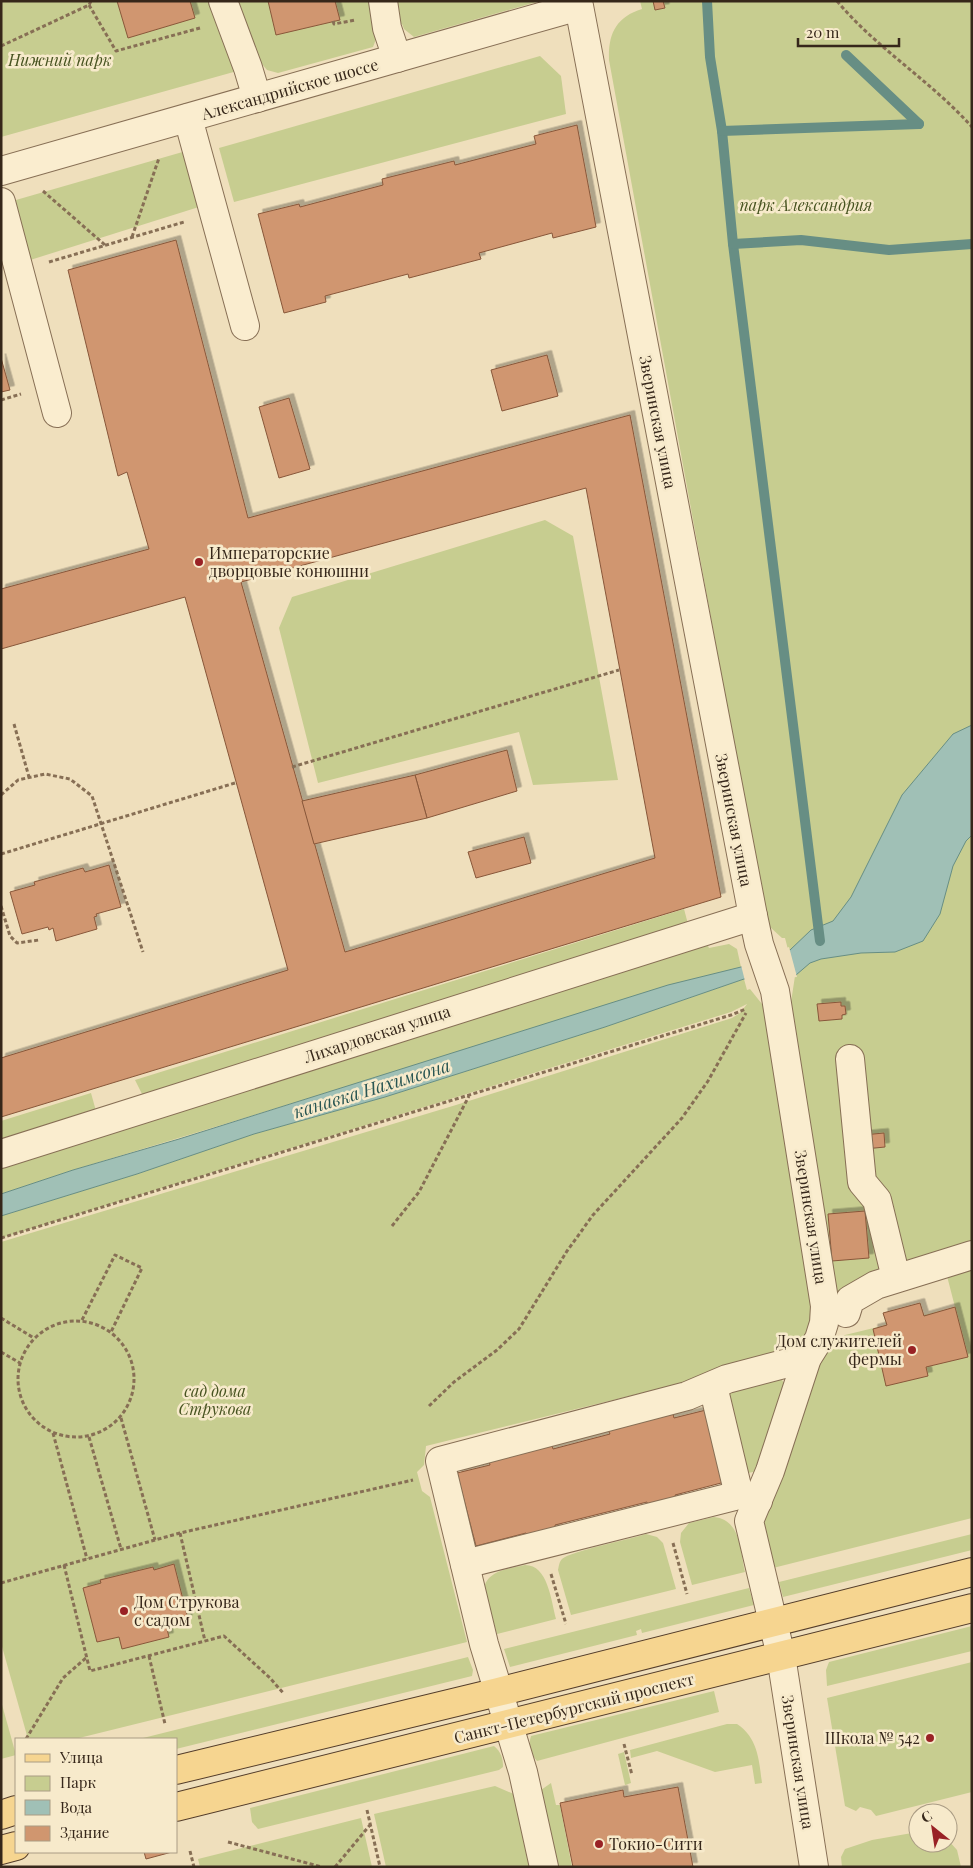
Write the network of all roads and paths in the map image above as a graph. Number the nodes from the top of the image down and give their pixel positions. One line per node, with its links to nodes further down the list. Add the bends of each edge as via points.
1 (383, 1): 7 (street, via 387,28)
2 (837, 1): 9 (path, via 851,18)
3 (90, 3): 5 (path, via 116,50); 6 (path)
4 (579, 6): 7 (street, Александрийское шоссе); 29 (street, Зверинская улица)
5 (226, 10): 8 (street)
6 (1, 46)
7 (397, 58): 8 (street, Александрийское шоссе)
8 (257, 98): 10 (street, Александрийское шоссе)
9 (972, 127)
10 (191, 130): 11 (street, Александрийское шоссе); 14 (street); 15 (path, via 162,150)
11 (1, 171)
12 (37, 186): 16 (path)
13 (1, 202): 17 (street)
14 (214, 213): 15 (path); 18 (street)
15 (131, 238): 16 (path)
16 (105, 245): 17 (path)
17 (20, 270): 19 (street)
18 (245, 326)
19 (57, 413)
20 (619, 670): 22 (path)
21 (14, 724): 23 (path)
22 (292, 767)
23 (29, 777): 25 (path, via 18,780); 26 (path, via 45,774 70,779 92,796)
24 (235, 783): 26 (path)
25 (1, 796)
26 (103, 824): 27 (path); 31 (path)
27 (1, 854)
28 (1, 906): 30 (path, via 10,936 17,943)
29 (753, 916): 34 (street, Лихардовская улица); 45 (street, Зверинская улица, via 775,990 825,1306 819,1339)
30 (39, 940)
31 (143, 952)
32 (850, 1059): 38 (street, via 862,1182 877,1200)
33 (469, 1095): 35 (path, via 419,1192); 36 (path); 48 (path, via 748,1008 708,1081 682,1118 594,1215 519,1329)
34 (1, 1154)
35 (392, 1226)
36 (1, 1238)
37 (972, 1255): 38 (street)
38 (896, 1278): 39 (street, via 850,1300)
39 (846, 1313)
40 (1, 1318): 43 (path)
41 (82, 1321): 42 (path); 42 (path, via 115,1255 142,1268); 43 (path, via 64,1322)
42 (111, 1332): 49 (path, via 133,1363 135,1382 131,1401)
43 (34, 1338): 46 (path)
44 (1, 1352): 46 (path)
45 (807, 1358): 47 (street, via 727,1379); 53 (street, Зверинская улица, via 770,1471)
46 (20, 1363): 50 (path, via 18,1384 23,1404 40,1426)
47 (713, 1386): 52 (street, via 687,1396); 53 (street)
48 (429, 1406)
49 (121, 1417): 51 (path, via 106,1430); 56 (path)
50 (53, 1433): 51 (path, via 70,1438); 59 (path)
51 (89, 1437): 58 (path)
52 (440, 1461): 55 (path, via 418,1479); 60 (street)
53 (749, 1498): 54 (street); 66 (street, Зверинская улица, via 749,1521)
54 (665, 1514): 57 (street); 64 (path)
55 (180, 1533): 56 (path); 68 (path)
56 (155, 1540): 58 (path)
57 (542, 1545): 60 (street); 67 (path)
58 (121, 1549): 59 (path)
59 (87, 1558): 61 (path)
60 (465, 1564): 72 (street)
61 (64, 1565): 63 (path); 71 (path)
62 (972, 1572): 66 (main road)
63 (1, 1583)
64 (687, 1594)
65 (972, 1608): 70 (main road, Санкт-Петербургский проспект)
66 (773, 1622): 70 (street, Зверинская улица); 72 (main road)
67 (566, 1624)
68 (205, 1641): 69 (path); 73 (path, via 224,1636)
69 (149, 1656): 71 (path, via 90,1671); 74 (path)
70 (781, 1656): 75 (main road, Санкт-Петербургский проспект); 94 (street, Зверинская улица)
71 (87, 1657): 76 (path, via 63,1678)
72 (498, 1692): 75 (street); 78 (main road)
73 (284, 1694)
74 (165, 1724)
75 (508, 1724): 80 (main road, Санкт-Петербургский проспект); 93 (street, via 523,1772)
76 (27, 1738)
77 (624, 1744): 79 (path)
78 (178, 1770)
79 (632, 1774)
80 (178, 1806)
81 (15, 1810): 83 (main road)
82 (367, 1810): 84 (path)
83 (1, 1815)
84 (370, 1824): 91 (path); 92 (path)
85 (228, 1842): 90 (path)
86 (15, 1846): 87 (main road)
87 (1, 1850)
88 (190, 1851): 89 (path)
89 (194, 1867)
90 (322, 1867)
91 (335, 1867)
92 (380, 1867)
93 (544, 1867)
94 (814, 1867)

